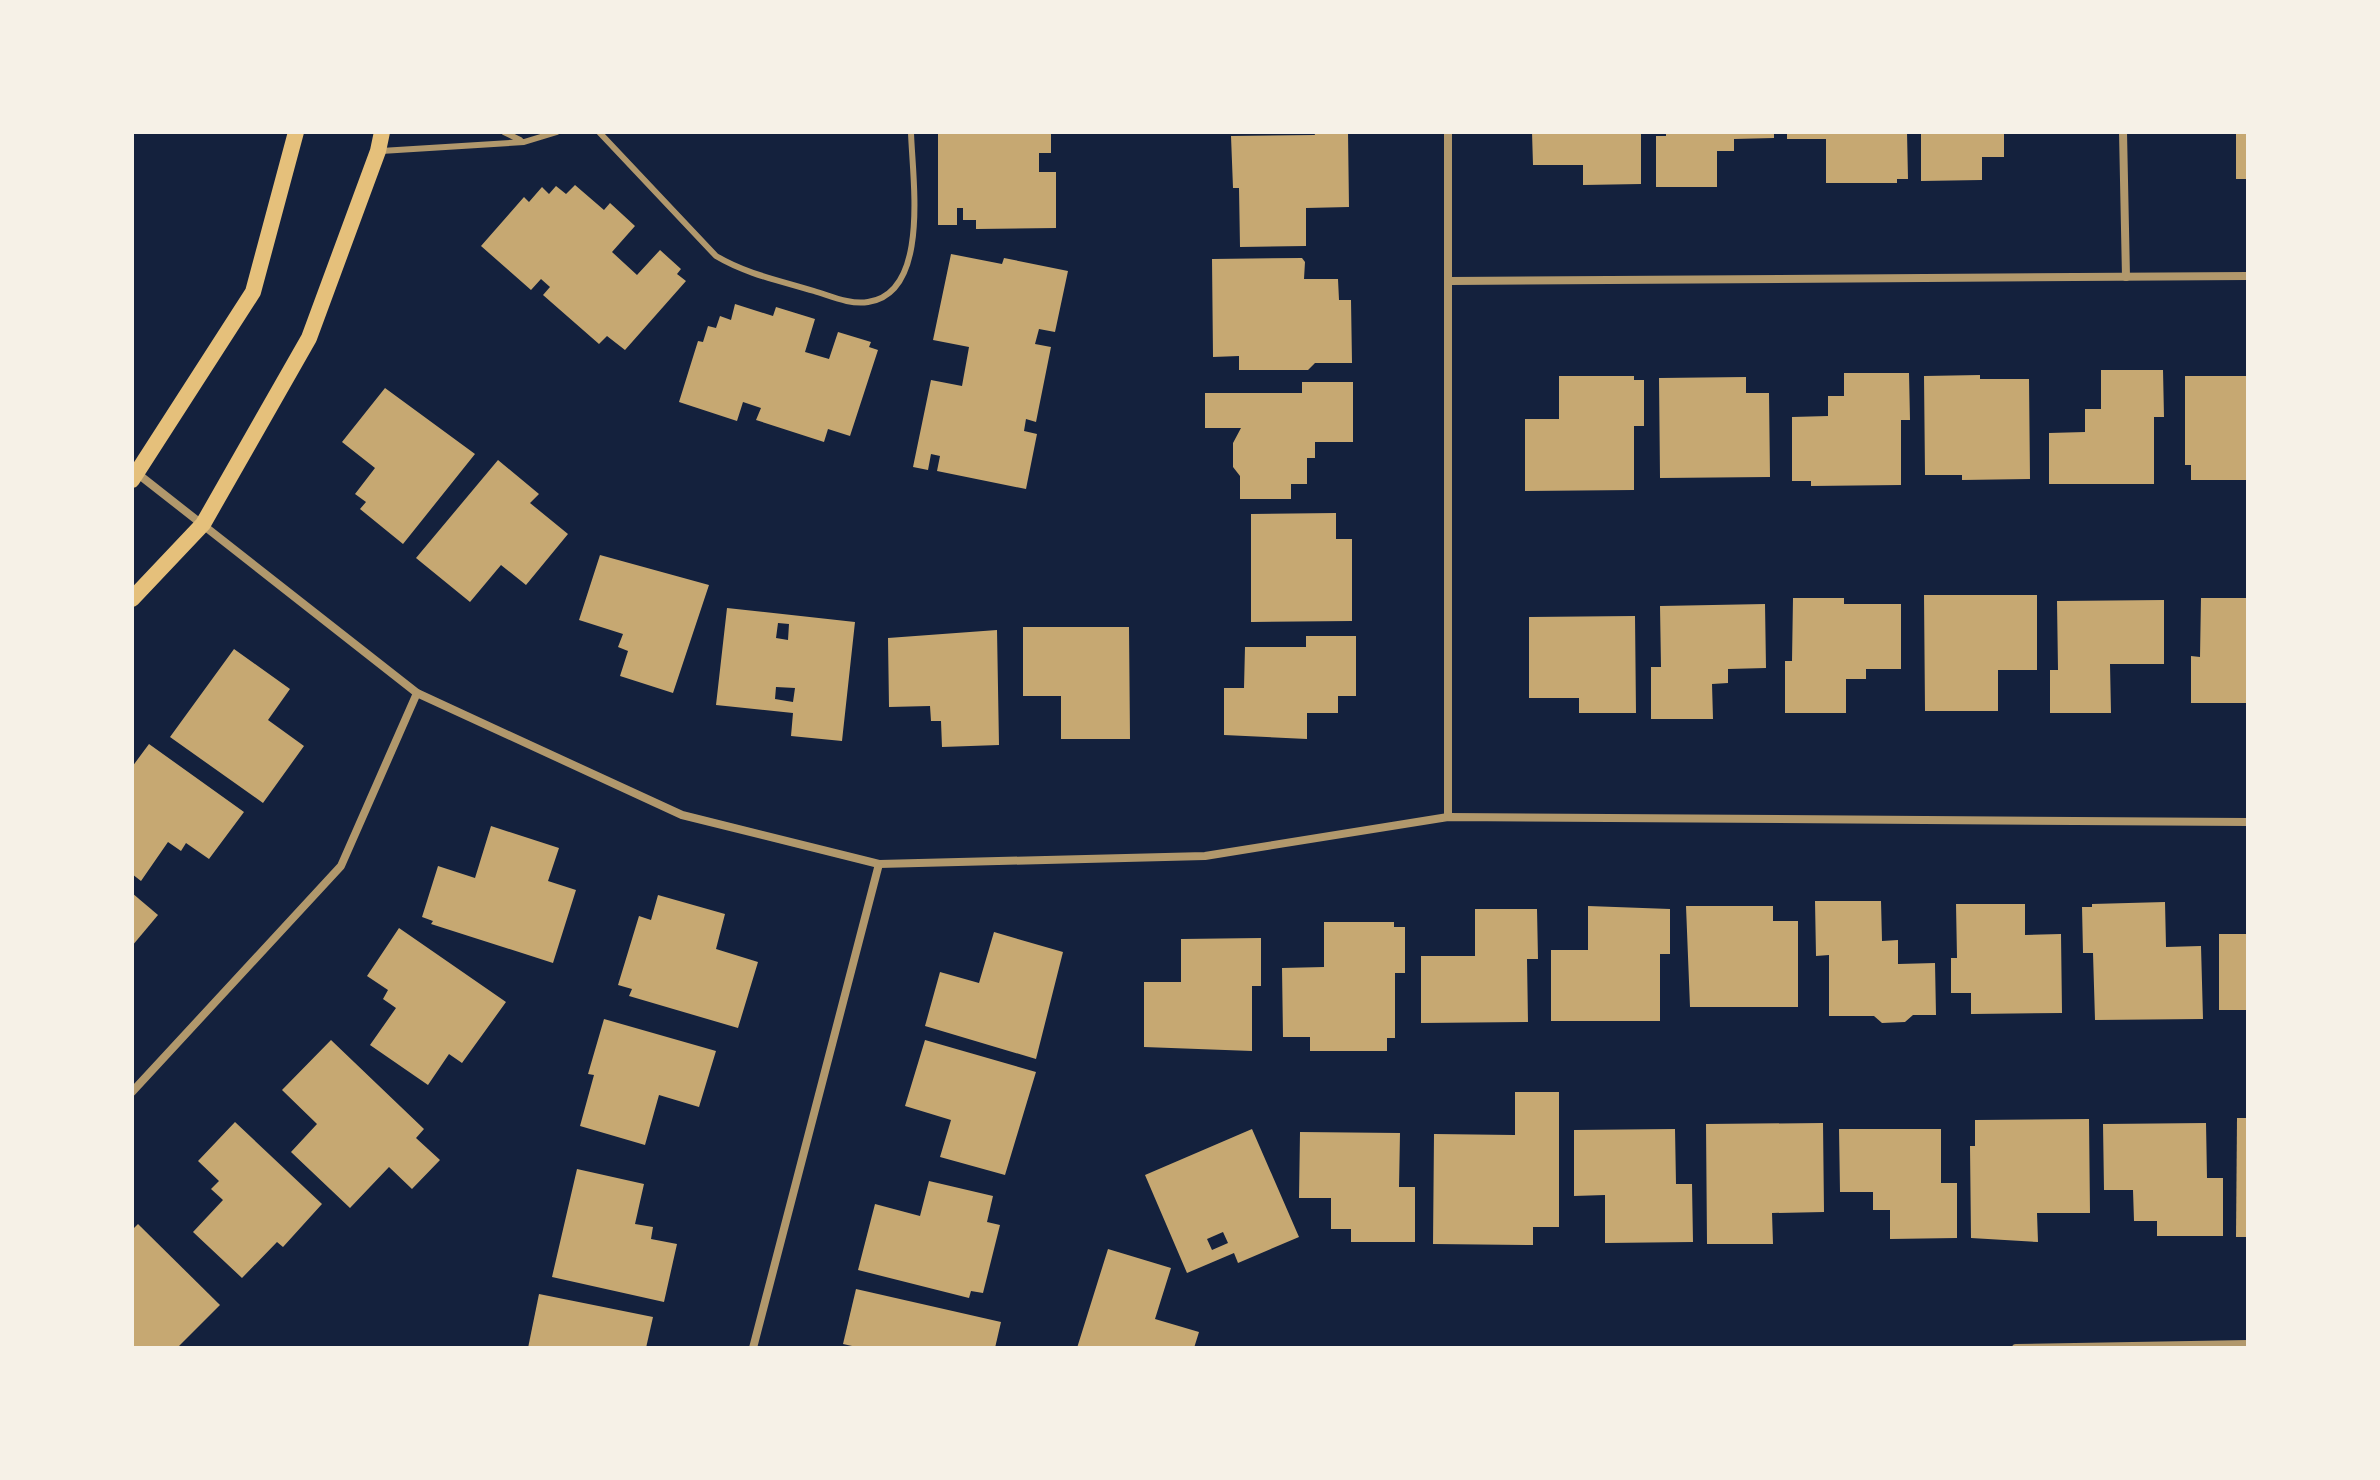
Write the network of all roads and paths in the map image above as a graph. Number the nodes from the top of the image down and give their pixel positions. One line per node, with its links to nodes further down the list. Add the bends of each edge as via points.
1 (296, 132): 14 (main road, via 253,292)
2 (382, 132): 10 (main road)
3 (504, 132): 9 (lane)
4 (557, 132): 9 (lane)
5 (599, 132): 6 (lane, via 716,256 735,268 869,302 899,284 909,266)
6 (911, 132)
7 (1448, 132): 13 (street)
8 (2123, 132): 12 (street)
9 (524, 142): 10 (lane)
10 (378, 151): 15 (main road, via 309,338)
11 (2248, 276): 12 (street)
12 (2126, 277): 13 (street)
13 (1450, 281): 18 (street)
14 (134, 474): 15 (street)
15 (203, 524): 16 (main road); 17 (street)
16 (132, 599)
17 (417, 693): 20 (street, via 682,815); 21 (street, via 341,866)
18 (1448, 817): 19 (street); 20 (street, via 1205,856)
19 (2248, 822)
20 (879, 864): 23 (street)
21 (132, 1092)
22 (2248, 1344): 24 (street)
23 (753, 1348)
24 (2016, 1348)

